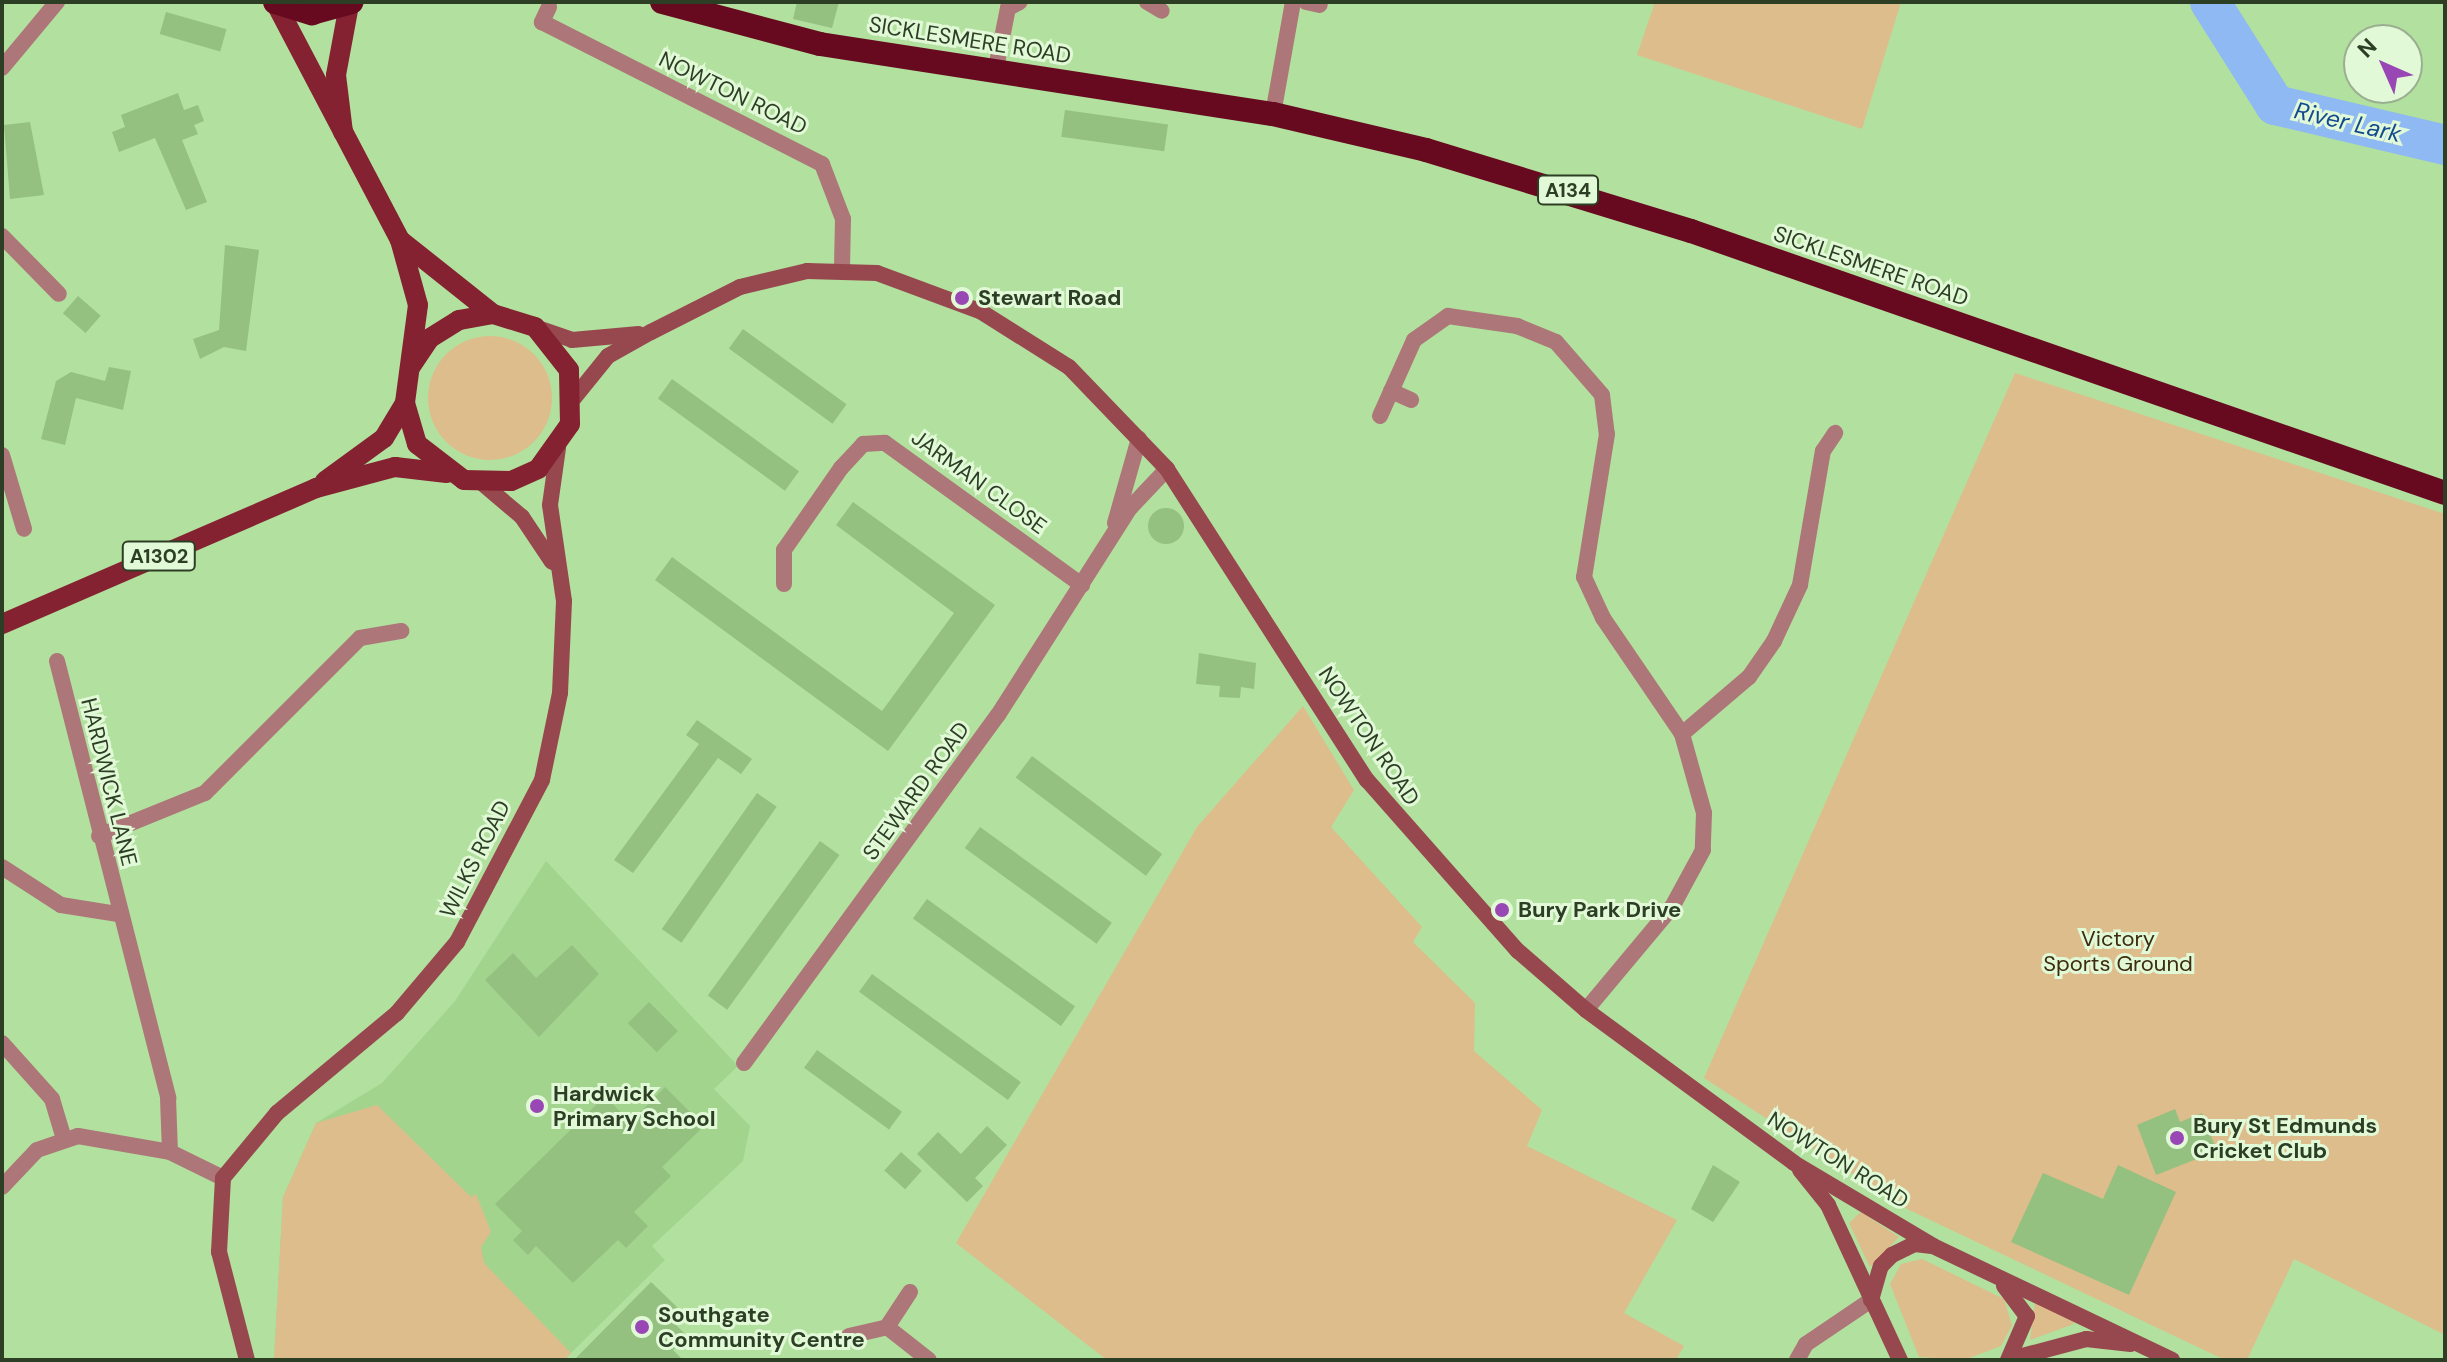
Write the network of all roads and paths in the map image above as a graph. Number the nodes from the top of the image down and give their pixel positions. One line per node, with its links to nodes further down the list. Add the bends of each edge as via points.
1 (57, 2): 10 (street)
2 (275, 2): 7 (highway, via 312,13); 13 (main road)
3 (662, 2): 11 (highway, SICKLESMERE ROAD / A134, via 820,44)
4 (1020, 2): 11 (street, via 1008,8)
5 (1147, 2): 9 (street)
6 (1293, 2): 12 (street)
7 (351, 4): 13 (main road, via 336,75)
8 (549, 7): 16 (street, NOWTON ROAD, via 542,22 822,164 843,219)
9 (1162, 11)
10 (2, 68)
11 (996, 68): 12 (highway, SICKLESMERE ROAD / A134)
12 (1273, 114): 35 (highway, SICKLESMERE ROAD / A134, via 1556,186)
13 (343, 132): 15 (main road)
14 (2, 236): 17 (street)
15 (400, 240): 18 (main road); 21 (main road, via 418,305)
16 (842, 268): 20 (street, NOWTON ROAD, via 740,287); 28 (street, NOWTON ROAD, via 920,286 980,311 1069,367)
17 (59, 294)
18 (493, 314): 19 (main road); 21 (main road, via 459,320 430,338)
19 (535, 327): 20 (street, NOWTON ROAD, via 572,340); 23 (main road, via 562,358)
20 (651, 332): 23 (street, NOWTON ROAD, via 608,356)
21 (411, 366): 25 (main road)
22 (1391, 391): 24 (street); 26 (street); 44 (street, via 1414,340 1448,316 1517,326 1581,364 1602,395 1607,434 1584,577 1603,618)
23 (574, 398): 29 (main road)
24 (1411, 400)
25 (405, 403): 32 (main road, via 417,444); 34 (main road, A1302, via 384,438)
26 (1380, 416)
27 (1835, 433): 44 (street, via 1823,451 1800,585 1774,641 1749,677)
28 (1139, 438): 31 (street, NOWTON ROAD); 37 (street, STEWARD ROAD)
29 (558, 448): 33 (main road, via 538,469); 38 (street, WILKS ROAD, via 550,505)
30 (2, 455): 36 (street)
31 (1167, 469): 37 (street, STEWARD ROAD); 48 (street, NOWTON ROAD, via 1367,780 1461,892)
32 (447, 473): 33 (main road); 34 (main road, A1302, via 395,467)
33 (483, 484): 38 (street, WILKS ROAD, via 522,517)
34 (316, 488): 41 (main road, A1302)
35 (2445, 493)
36 (24, 529)
37 (1111, 536): 40 (street, STEWARD ROAD)
38 (553, 564): 54 (street, WILKS ROAD, via 564,601 560,693 542,780 493,881 457,942 397,1013 277,1113)
39 (784, 584): 40 (street, JARMAN CLOSE, via 784,550 841,468 863,444 885,443)
40 (1082, 585): 50 (street, STEWARD ROAD, via 998,715)
41 (2, 624)
42 (401, 631): 45 (street, via 360,638 205,793)
43 (57, 661): 45 (street, HARDWICK LANE)
44 (1682, 734): 48 (street, via 1704,813 1703,850 1672,907)
45 (99, 836): 47 (street, HARDWICK LANE)
46 (2, 867): 47 (street, via 61,905)
47 (118, 914): 52 (street, HARDWICK LANE, via 168,1098)
48 (1586, 1010): 53 (street, NOWTON ROAD)
49 (2, 1043): 51 (street, via 52,1099)
50 (744, 1063)
51 (64, 1139): 52 (street); 55 (street, via 37,1150)
52 (170, 1152): 54 (street)
53 (1794, 1163): 56 (street, NOWTON ROAD); 59 (street, via 1828,1205)
54 (223, 1178): 64 (street, via 219,1252)
55 (2, 1187)
56 (1933, 1246): 57 (street, NOWTON ROAD); 59 (street, NOWTON ROAD, via 1915,1244 1892,1255 1881,1266)
57 (1986, 1273): 62 (street, NOWTON ROAD); 63 (street, NOWTON ROAD, via 2015,1293 2027,1316)
58 (910, 1292): 60 (street)
59 (1871, 1300): 66 (street, via 1806,1344); 67 (street)
60 (887, 1327): 61 (street); 65 (street)
61 (849, 1336)
62 (2140, 1345): 63 (street, NOWTON ROAD, via 2086,1339); 68 (street, NOWTON ROAD)
63 (2010, 1359)
64 (247, 1360)
65 (929, 1360)
66 (1797, 1360)
67 (1900, 1360)
68 (2172, 1360)

